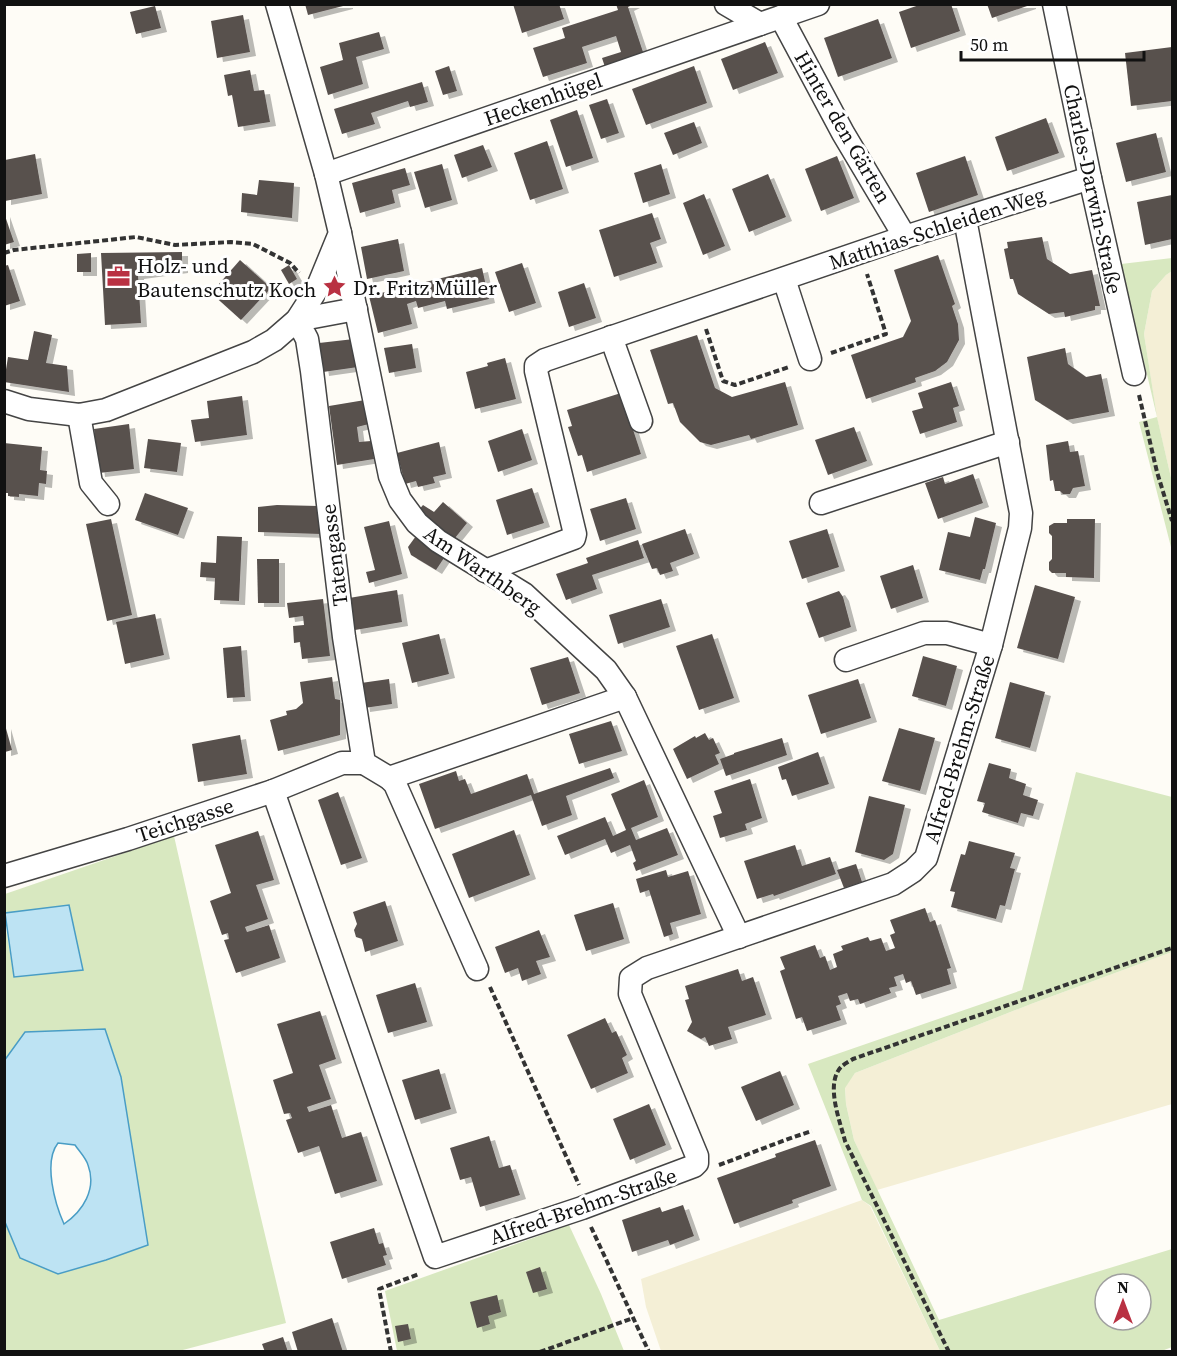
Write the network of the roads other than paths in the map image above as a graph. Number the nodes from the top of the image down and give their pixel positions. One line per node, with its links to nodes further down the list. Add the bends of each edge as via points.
1 (277, 4): 6 (street, Am Warthberg)
2 (726, 4): 5 (street)
3 (818, 4): 5 (street)
4 (1054, 4): 7 (street, Charles-Darwin-Straße)
5 (779, 15): 6 (street, Heckenhügel); 10 (street, Hinter den Gärten)
6 (326, 174): 9 (street, Am Warthberg)
7 (1090, 178): 8 (street, Matthias-Schleiden-Weg); 16 (street, Charles-Darwin-Straße)
8 (965, 219): 10 (street, Matthias-Schleiden-Weg); 20 (street, Alfred-Brehm-Straße)
9 (340, 233): 12 (street, Am Warthberg); 13 (street, via 317,289)
10 (905, 237): 11 (street, Matthias-Schleiden-Weg)
11 (784, 279): 14 (street, Matthias-Schleiden-Weg); 15 (street)
12 (356, 309): 13 (street); 23 (street, Am Warthberg, via 390,476 400,501 438,541)
13 (297, 320): 18 (street, via 253,352 106,410); 27 (street, Tatengasse, via 307,339 312,370 344,637)
14 (612, 337): 19 (street); 23 (street, Matthias-Schleiden-Weg, via 536,366 574,538)
15 (810, 360)
16 (1134, 374)
17 (4, 401): 18 (street, via 29,409)
18 (79, 415): 22 (street, via 91,483)
19 (641, 421)
20 (1008, 442): 21 (street); 24 (street, Alfred-Brehm-Straße, via 1021,513 1020,528)
21 (821, 503)
22 (108, 504)
23 (485, 571): 26 (street, Am Warthberg, via 524,594 606,670)
24 (990, 645): 25 (street, Alfred-Brehm-Straße, via 947,633 924,633); 31 (street, Alfred-Brehm-Straße, via 926,858 893,884)
25 (846, 660)
26 (626, 697): 28 (street); 31 (street, Am Warthberg)
27 (364, 763): 28 (street); 29 (street, Teichgasse, via 342,763)
28 (389, 778): 32 (street)
29 (273, 791): 30 (street, Teichgasse); 31 (street, Alfred-Brehm-Straße, via 435,1257 690,1169 697,1163 630,994 631,978 647,968)
30 (4, 876)
31 (738, 937)
32 (477, 969)

